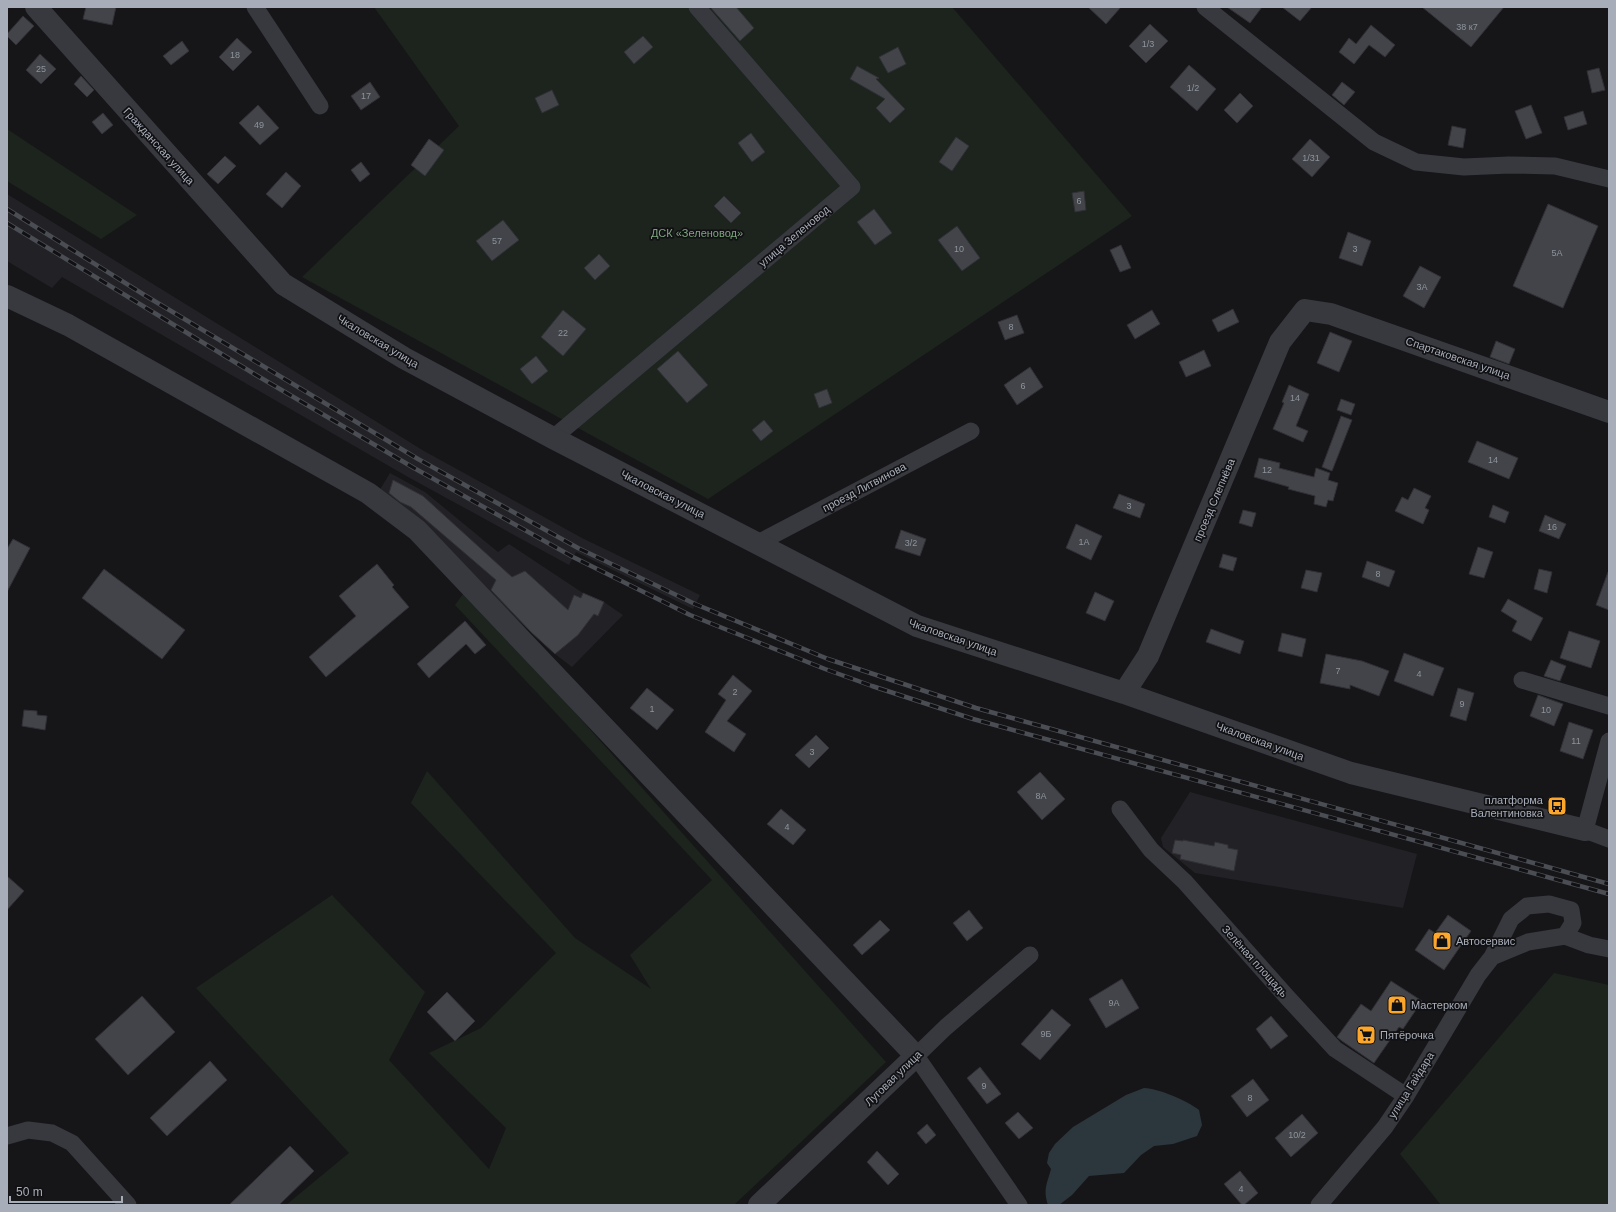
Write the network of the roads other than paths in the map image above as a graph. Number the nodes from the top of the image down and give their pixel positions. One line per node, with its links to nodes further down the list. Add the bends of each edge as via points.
1 (36, 7): 7 (street, Гражданская улица)
2 (255, 7): 5 (street)
3 (697, 7): 12 (street, улица Зеленовод, via 852,187)
4 (1205, 7): 6 (street, via 1374,142 1416,162 1464,167 1555,166)
5 (320, 106)
6 (1609, 178)
7 (283, 284): 12 (street, Чкаловская улица, via 404,358)
8 (7, 296): 25 (street, via 68,324 368,493 417,530)
9 (1305, 310): 10 (street, Спартаковская улица, via 1331,314); 15 (street, проезд Слепнёва, via 1280,342 1148,656)
10 (1609, 412)
11 (971, 432): 13 (street, проезд Литвинова)
12 (553, 438): 13 (street, Чкаловская улица)
13 (758, 543): 15 (street, Чкаловская улица, via 917,626)
14 (1522, 680): 16 (street)
15 (1124, 693): 19 (street, Чкаловская улица, via 1351,773)
16 (1609, 706)
17 (1609, 741): 19 (street)
18 (1120, 810): 26 (street, Зелёная площадь, via 1151,850 1185,882 1335,1049)
19 (1585, 830): 20 (street, Чкаловская улица)
20 (1609, 839)
21 (1565, 936): 22 (street); 24 (street, via 1528,942); 24 (street, улица Гайдара, via 1573,923 1571,910 1549,904 1527,906 1511,919)
22 (1609, 949)
23 (1030, 956): 25 (street, Луговая улица)
24 (1492, 957): 26 (street, улица Гайдара, via 1475,980)
25 (916, 1056): 29 (street, Луговая улица); 30 (street)
26 (1406, 1096): 31 (street, улица Гайдара, via 1385,1127)
27 (7, 1136): 28 (street, via 28,1130 52,1133 72,1143)
28 (128, 1205)
29 (759, 1205)
30 (1019, 1205)
31 (1319, 1205)

